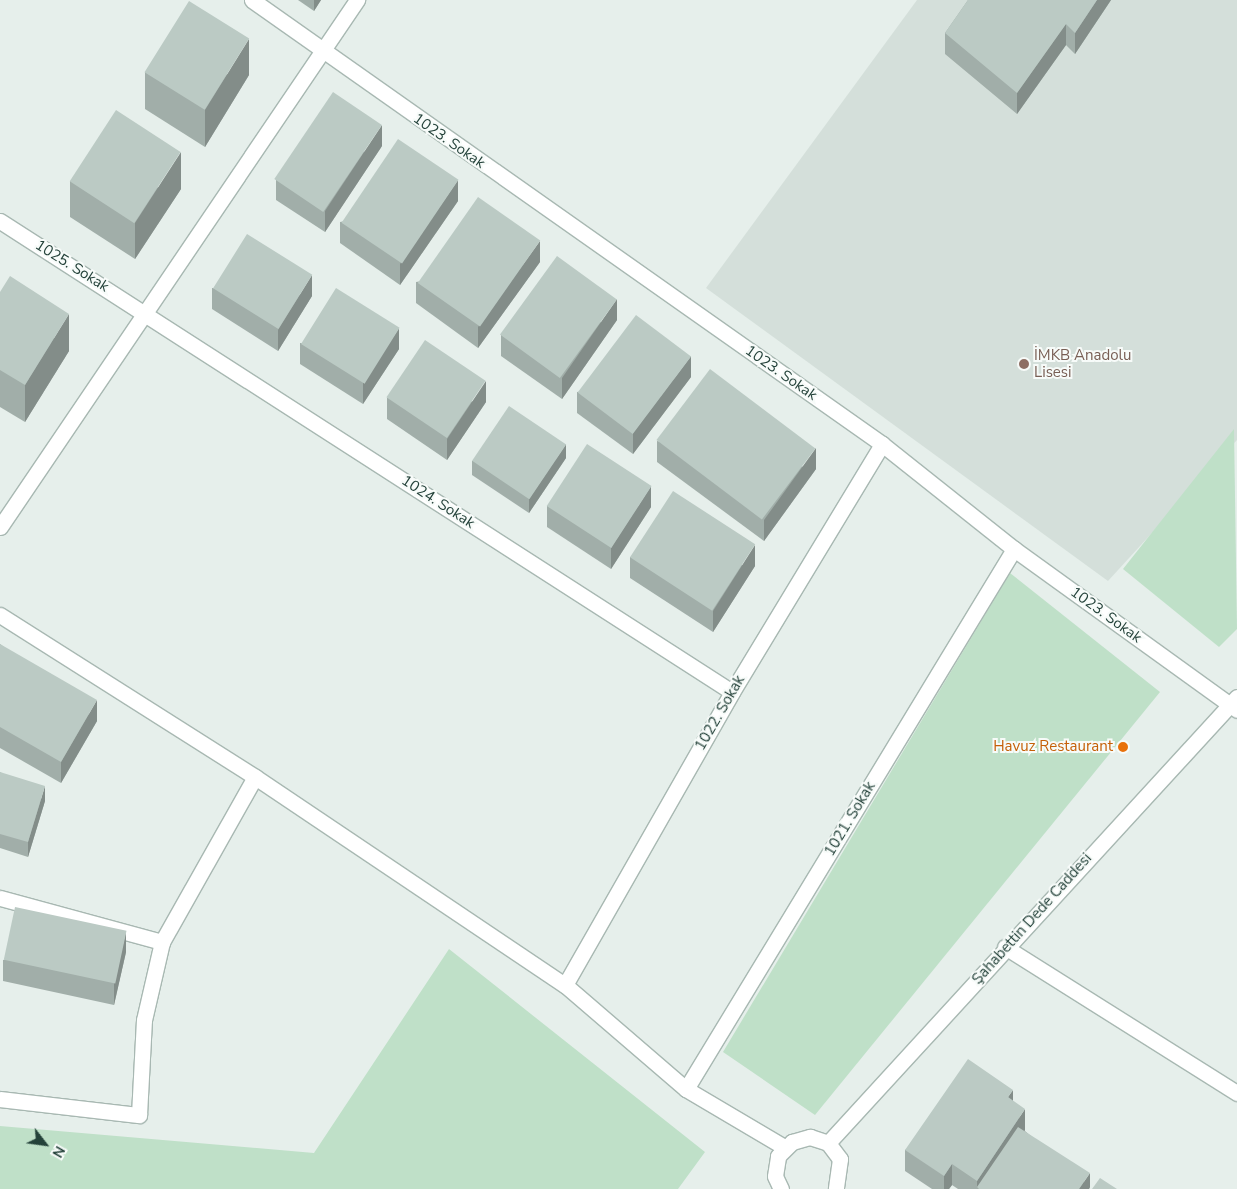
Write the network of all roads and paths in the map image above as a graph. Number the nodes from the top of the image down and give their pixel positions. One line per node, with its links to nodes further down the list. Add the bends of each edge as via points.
1 (252, 0): 3 (street, 1023. Sokak)
2 (357, 0): 3 (street)
3 (324, 53): 5 (street); 6 (street, 1023. Sokak)
4 (0, 221): 5 (street, 1025. Sokak)
5 (144, 311): 7 (street); 10 (street, 1024. Sokak)
6 (882, 444): 8 (street, 1023. Sokak); 10 (street, 1022. Sokak)
7 (0, 527)
8 (1014, 549): 11 (street, 1023. Sokak); 17 (street, 1021. Sokak)
9 (0, 615): 12 (street)
10 (732, 692): 16 (street, 1022. Sokak)
11 (1235, 704): 15 (street, Şahabettin Dede Caddesi)
12 (255, 777): 14 (street); 16 (street)
13 (0, 898): 14 (street)
14 (162, 942): 19 (street, via 144,1020 139,1115)
15 (1005, 947): 18 (street); 20 (street, Şahabettin Dede Caddesi)
16 (565, 985): 17 (street)
17 (686, 1089): 21 (street)
18 (1237, 1093)
19 (0, 1099)
20 (828, 1143): 21 (street, via 801,1138); 23 (street, via 842,1170)
21 (784, 1147): 22 (street, via 775,1166)
22 (781, 1189)
23 (836, 1189)

